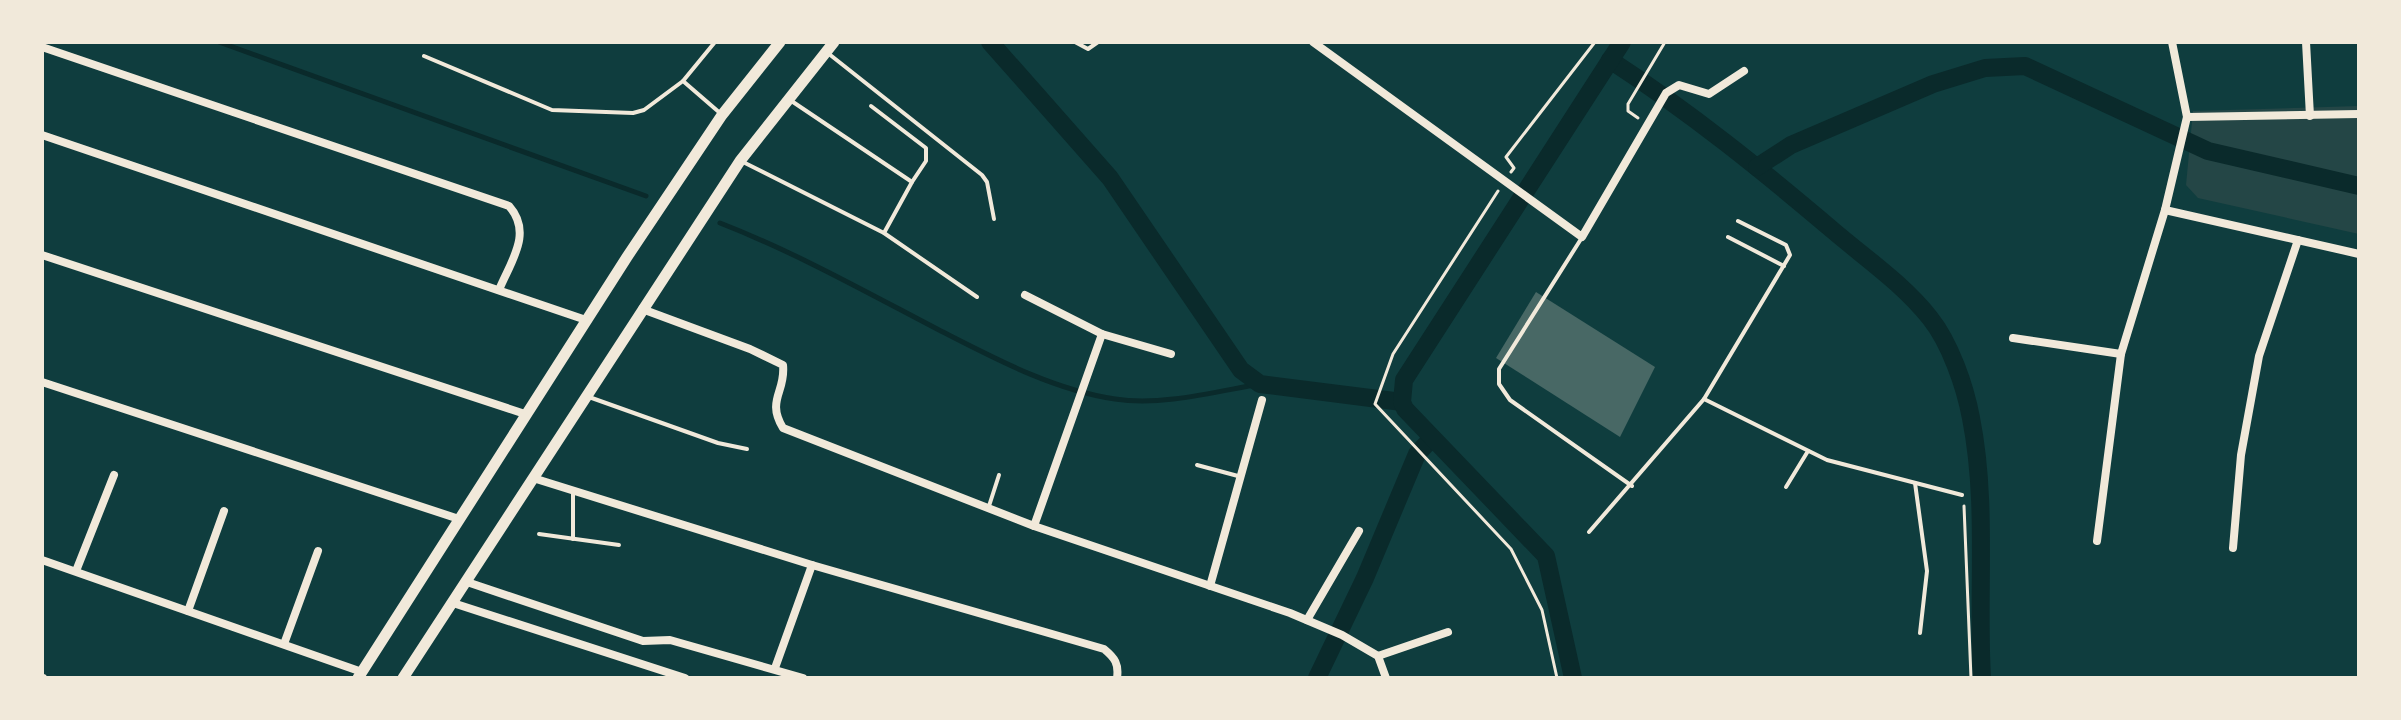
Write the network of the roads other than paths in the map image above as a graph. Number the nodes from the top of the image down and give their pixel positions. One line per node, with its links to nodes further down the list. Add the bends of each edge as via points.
1 (715, 42): 12 (lane)
2 (780, 42): 16 (street)
3 (1075, 42): 4 (lane, via 1088,49)
4 (1098, 42)
5 (1313, 42): 26 (street)
6 (2172, 42): 18 (street)
7 (2306, 42): 17 (street)
8 (42, 47): 32 (street, via 509,206 523,231)
9 (830, 47): 13 (street); 23 (lane, via 982,175)
10 (424, 56): 12 (lane, via 567,112 644,110)
11 (1744, 71): 26 (street, via 1709,94 1679,85 1666,93)
12 (683, 81): 16 (lane)
13 (788, 98): 20 (street); 21 (lane)
14 (871, 106): 21 (lane, via 926,148 926,161)
15 (2359, 114): 17 (street)
16 (722, 115): 36 (street)
17 (2310, 116): 18 (street)
18 (2187, 117): 22 (street)
19 (42, 135): 32 (street)
20 (740, 161): 25 (lane); 35 (street)
21 (912, 182): 25 (lane)
22 (2165, 210): 28 (street); 40 (street)
23 (994, 219)
24 (1738, 221): 31 (lane, via 1786,245 1790,255)
25 (884, 233): 34 (lane)
26 (1582, 237): 54 (lane, via 1499,369 1499,384 1510,400)
27 (1728, 237): 31 (lane)
28 (2298, 240): 29 (street); 68 (street, via 2259,356 2241,455)
29 (2359, 254)
30 (42, 255): 45 (street)
31 (1784, 266): 43 (lane)
32 (499, 290): 36 (street)
33 (1025, 295): 37 (street)
34 (977, 297)
35 (642, 309): 42 (street); 58 (street, via 783,365 775,399 783,428)
36 (586, 320): 45 (street)
37 (1102, 334): 39 (street); 61 (street)
38 (2013, 338): 40 (street)
39 (1171, 354)
40 (2121, 354): 66 (street)
41 (42, 382): 60 (street)
42 (587, 396): 46 (lane); 52 (street)
43 (1704, 399): 47 (lane); 54 (lane)
44 (1262, 400): 51 (street)
45 (525, 414): 60 (street)
46 (747, 449)
47 (1808, 451): 53 (lane); 55 (lane)
48 (1197, 465): 51 (lane)
49 (114, 475): 72 (street)
50 (999, 475): 58 (lane)
51 (1241, 477): 74 (street)
52 (533, 478): 56 (street); 73 (street)
53 (1915, 483): 57 (lane); 79 (lane, via 1927,571)
54 (1632, 486): 63 (lane)
55 (1786, 487)
56 (573, 490): 65 (lane); 71 (street)
57 (1962, 495)
58 (988, 508): 61 (street)
59 (224, 511): 76 (street)
60 (459, 519): 83 (street)
61 (1034, 526): 74 (street)
62 (1359, 531): 77 (street)
63 (1589, 532)
64 (539, 534): 65 (lane)
65 (573, 539): 67 (lane)
66 (2097, 541)
67 (619, 545)
68 (2233, 548)
69 (318, 551): 80 (street)
70 (42, 560): 72 (street)
71 (812, 565): 82 (street); 87 (street, via 1104,649 1114,657)
72 (76, 571): 76 (street)
73 (467, 582): 75 (street); 82 (street, via 643,641 670,640)
74 (1210, 586): 77 (street)
75 (453, 603): 84 (street); 85 (street)
76 (188, 611): 80 (street)
77 (1311, 621): 81 (street)
78 (1448, 632): 81 (street)
79 (1920, 633)
80 (284, 644): 83 (street)
81 (1378, 656): 88 (street)
82 (775, 668): 86 (street)
83 (360, 675)
84 (403, 678)
85 (685, 678)
86 (803, 678)
87 (1117, 678)
88 (1386, 678)

